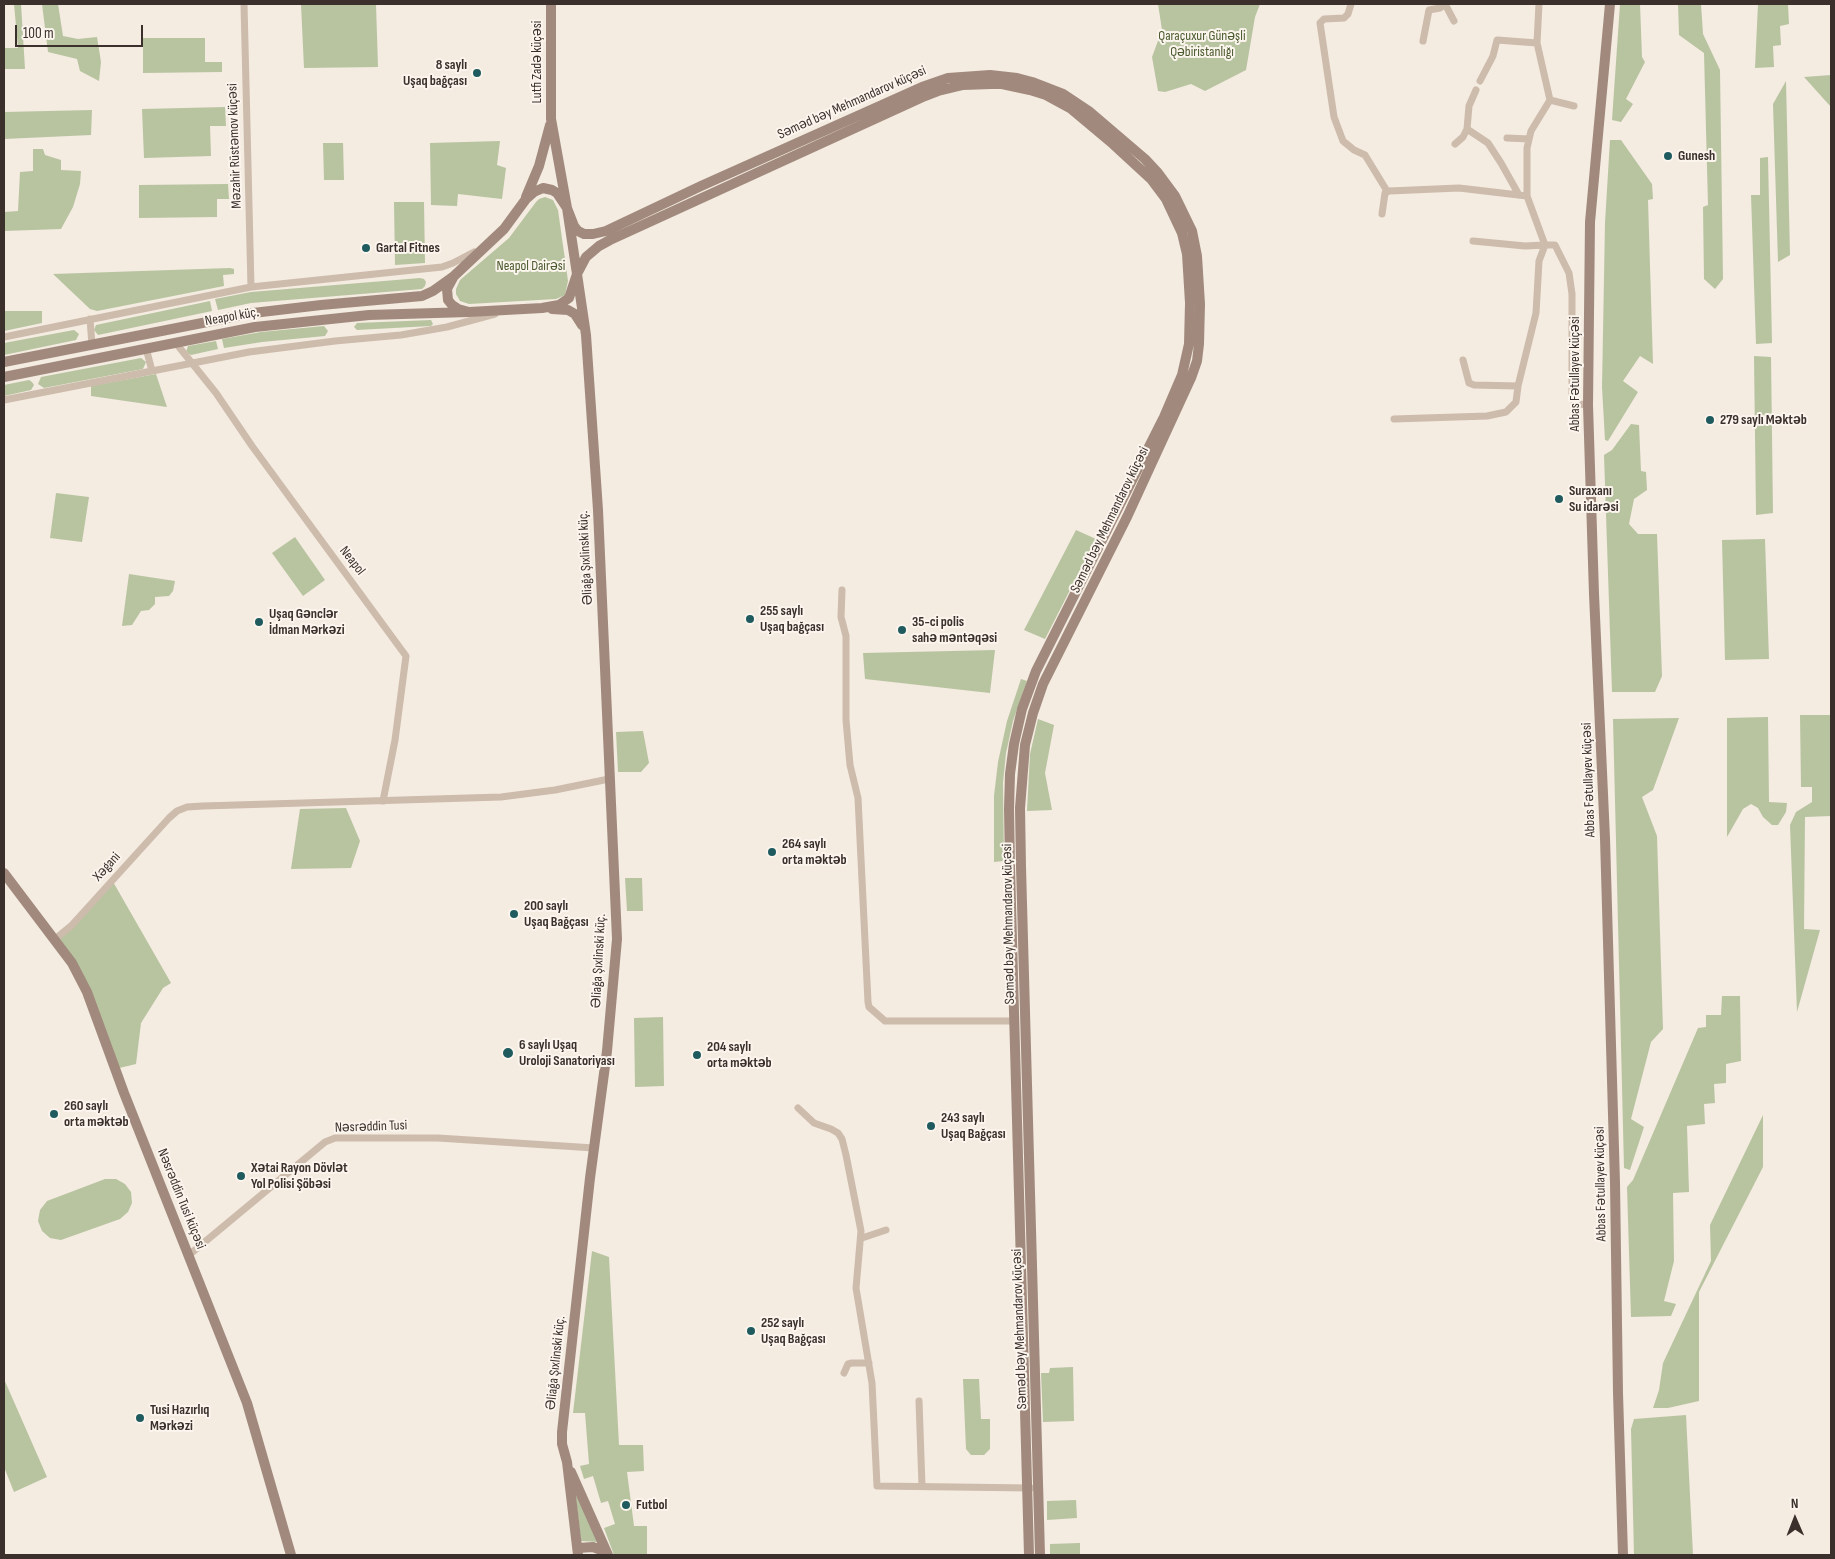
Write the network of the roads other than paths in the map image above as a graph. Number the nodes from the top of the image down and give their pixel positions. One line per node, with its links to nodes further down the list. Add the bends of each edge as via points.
1 (244, 4): 31 (street, Məzahir Rüstəmov küçəsi)
2 (551, 4): 14 (main road, Lutfi Zadə küçəsi)
3 (1351, 4): 20 (street, via 1344,18 1324,19 1320,24 1334,117 1343,141 1365,155)
4 (1445, 4): 7 (street); 8 (street, via 1429,10)
5 (1539, 4): 9 (street)
6 (1610, 4): 48 (main road, Abbas Fətullayev küçəsi, via 1590,222)
7 (1454, 21)
8 (1423, 41)
9 (1537, 43): 10 (street, via 1497,40); 12 (street)
10 (1480, 81)
11 (1476, 90): 15 (street)
12 (1550, 100): 13 (street); 17 (street)
13 (1574, 106)
14 (551, 119): 23 (main road, Neapol küç., via 539,166); 24 (main road)
15 (1467, 129): 18 (street); 21 (street, via 1488,143)
16 (1507, 138): 17 (street)
17 (1529, 139): 22 (street)
18 (1455, 144)
19 (1128, 150): 24 (main road, Səməd bəy Mehmandarov küçəsi, via 1090,112 1049,88 1003,76 963,76 934,82 905,94 606,231 593,234 578,231); 29 (main road, Səməd bəy Mehmandarov küçəsi, via 1077,114 1030,90 1002,84 950,88 901,107 610,240 586,257); 55 (main road, Səməd bəy Mehmandarov küçəsi, via 1138,167 1159,189 1182,233 1188,264 1189,344 1182,375 1170,404 1036,672 1022,709 1014,744 1010,791); 67 (main road, Səməd bəy Mehmandarov küçəsi, via 1145,159 1166,183 1189,222 1197,256 1199,344 1192,378 1172,424 1043,684 1024,745 1020,800 1021,867)
20 (1387, 191): 21 (street, via 1459,188); 25 (street)
21 (1519, 195): 22 (street)
22 (1527, 196): 28 (street)
23 (526, 198): 24 (main road, via 543,188 552,190); 27 (main road, Neapol küç.)
24 (567, 208): 29 (main road, Əliağa Şıxlinski küç.)
25 (1382, 214)
26 (1473, 241): 28 (street)
27 (492, 242): 30 (main road, Neapol küç.); 31 (street, via 442,267)
28 (1545, 245): 46 (street, via 1539,260 1533,332); 48 (street, via 1555,245 1568,273 1572,294 1572,396 1578,404)
29 (577, 274): 32 (main road, Səməd bəy Mehmandarov küçəsi, via 565,302); 36 (main road, Əliağa Şıxlinski küç.)
30 (454, 276): 34 (main road, via 448,289 448,300 458,309); 39 (main road, Neapol küç., via 422,296 253,313)
31 (251, 287): 35 (street)
32 (542, 308): 33 (main road, Neapol küç.); 36 (main road, via 568,310 575,314)
33 (510, 310): 34 (main road, Neapol küç.); 43 (street, via 401,335 288,346)
34 (469, 312): 38 (main road, Neapol küç., via 334,317)
35 (90, 319): 37 (street); 39 (street)
36 (586, 335): 51 (main road, Əliağa Şıxlinski küç., via 598,510)
37 (4, 337)
38 (175, 342): 40 (main road, Neapol küç.); 43 (street, Neapol)
39 (92, 345): 42 (main road, Neapol küç.)
40 (146, 348): 44 (street); 45 (main road, Neapol küç.)
41 (1463, 360): 46 (street, via 1469,383)
42 (4, 362)
43 (192, 363): 44 (street); 52 (street, Neapol, via 406,656)
44 (152, 371): 47 (street)
45 (4, 377)
46 (1518, 386): 49 (street, via 1516,402 1506,412 1486,416)
47 (4, 400)
48 (1588, 405): 73 (main road, Abbas Fətullayev küçəsi, via 1605,838)
49 (1394, 418)
50 (842, 590): 55 (street, via 841,617 846,636 846,720 850,765 858,798 869,1007 885,1021)
51 (609, 779): 52 (street, via 509,797); 57 (main road, Əliağa Şıxlinski küç., via 616,953)
52 (383, 801): 54 (street, Xəgani, via 203,806 177,811 71,926)
53 (4, 873): 54 (main road, Nəsrəddin Tusi küçəsi)
54 (55, 939): 60 (main road, Nəsrəddin Tusi küçəsi, via 80,976)
55 (1013, 1021): 66 (main road, Səməd bəy Mehmandarov küçəsi)
56 (798, 1108): 59 (street, via 814,1123 831,1129 842,1139)
57 (594, 1148): 60 (street, Nəsrəddin Tusi, via 438,1138 334,1138 325,1142); 64 (main road, Əliağa Şıxlinski küç., via 562,1432)
58 (886, 1230): 59 (street)
59 (862, 1238): 61 (street, via 856,1288)
60 (189, 1255): 69 (main road, Nəsrəddin Tusi küçəsi, via 246,1403)
61 (869, 1363): 62 (street, via 848,1364); 65 (street, via 877,1486)
62 (844, 1373)
63 (919, 1401): 65 (street)
64 (567, 1462): 68 (main road, Əliağa Şıxlinski küç.); 70 (main road)
65 (922, 1486): 66 (street)
66 (1027, 1488): 67 (street); 71 (main road, Səməd bəy Mehmandarov küçəsi)
67 (1039, 1488): 72 (main road, Səməd bəy Mehmandarov küçəsi)
68 (578, 1552): 70 (main road, via 593,1547)
69 (291, 1555)
70 (607, 1555)
71 (1029, 1555)
72 (1040, 1555)
73 (1623, 1555)

